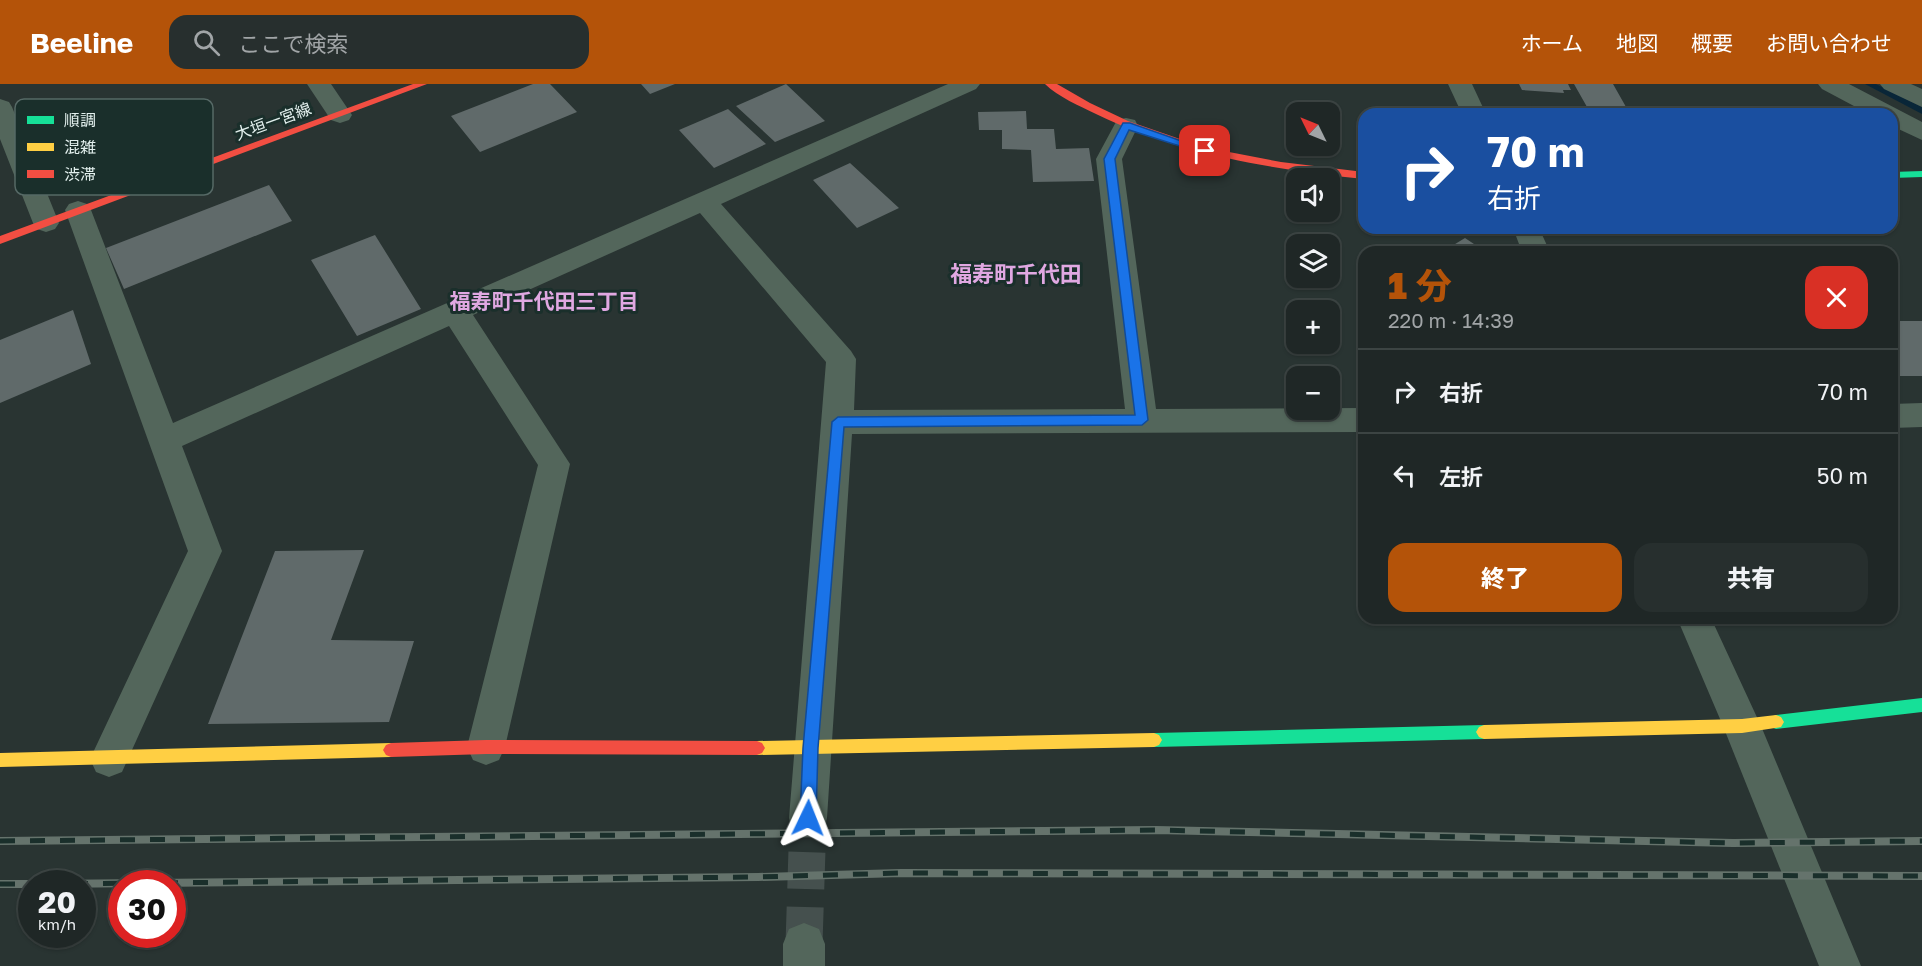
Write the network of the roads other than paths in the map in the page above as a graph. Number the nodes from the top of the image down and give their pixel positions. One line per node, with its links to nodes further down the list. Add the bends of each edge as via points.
1 (319, 84): 11 (street)
2 (422, 84): 11 (street, 大垣一宮線)
3 (968, 84): 23 (street)
4 (1050, 84): 14 (street)
5 (1460, 84): 9 (street)
6 (1830, 84): 10 (street)
7 (1892, 84): 8 (street)
8 (1922, 99)
9 (1471, 108)
10 (1876, 108)
11 (340, 114): 17 (street, 大垣一宮線)
12 (1898, 119): 15 (street)
13 (3, 122): 16 (street)
14 (1126, 126): 19 (street, via 1186,147 1282,169); 30 (street, via 1109,159)
15 (1922, 132)
16 (15, 150)
17 (213, 161)
18 (1922, 174): 20 (street)
19 (1358, 175)
20 (1898, 175)
21 (34, 195): 25 (street)
22 (119, 195): 24 (street, 大垣一宮線)
23 (704, 201): 27 (street); 32 (street, via 841,359)
24 (78, 210): 25 (street, 大垣一宮線); 33 (street)
25 (46, 223): 26 (street, 大垣一宮線)
26 (0, 240)
27 (456, 311): 33 (street); 37 (street, via 554,464)
28 (1922, 415): 29 (street)
29 (1898, 416)
30 (1142, 420): 31 (street); 32 (street)
31 (1358, 420)
32 (838, 422): 38 (street)
33 (166, 439): 39 (street, via 206,551)
34 (1697, 624): 36 (street)
35 (1922, 705): 36 (street)
36 (1742, 726): 38 (street); 42 (street)
37 (486, 747): 38 (street); 39 (street)
38 (811, 748): 41 (street)
39 (109, 759): 40 (street)
40 (0, 760)
41 (808, 818)
42 (1840, 966)

